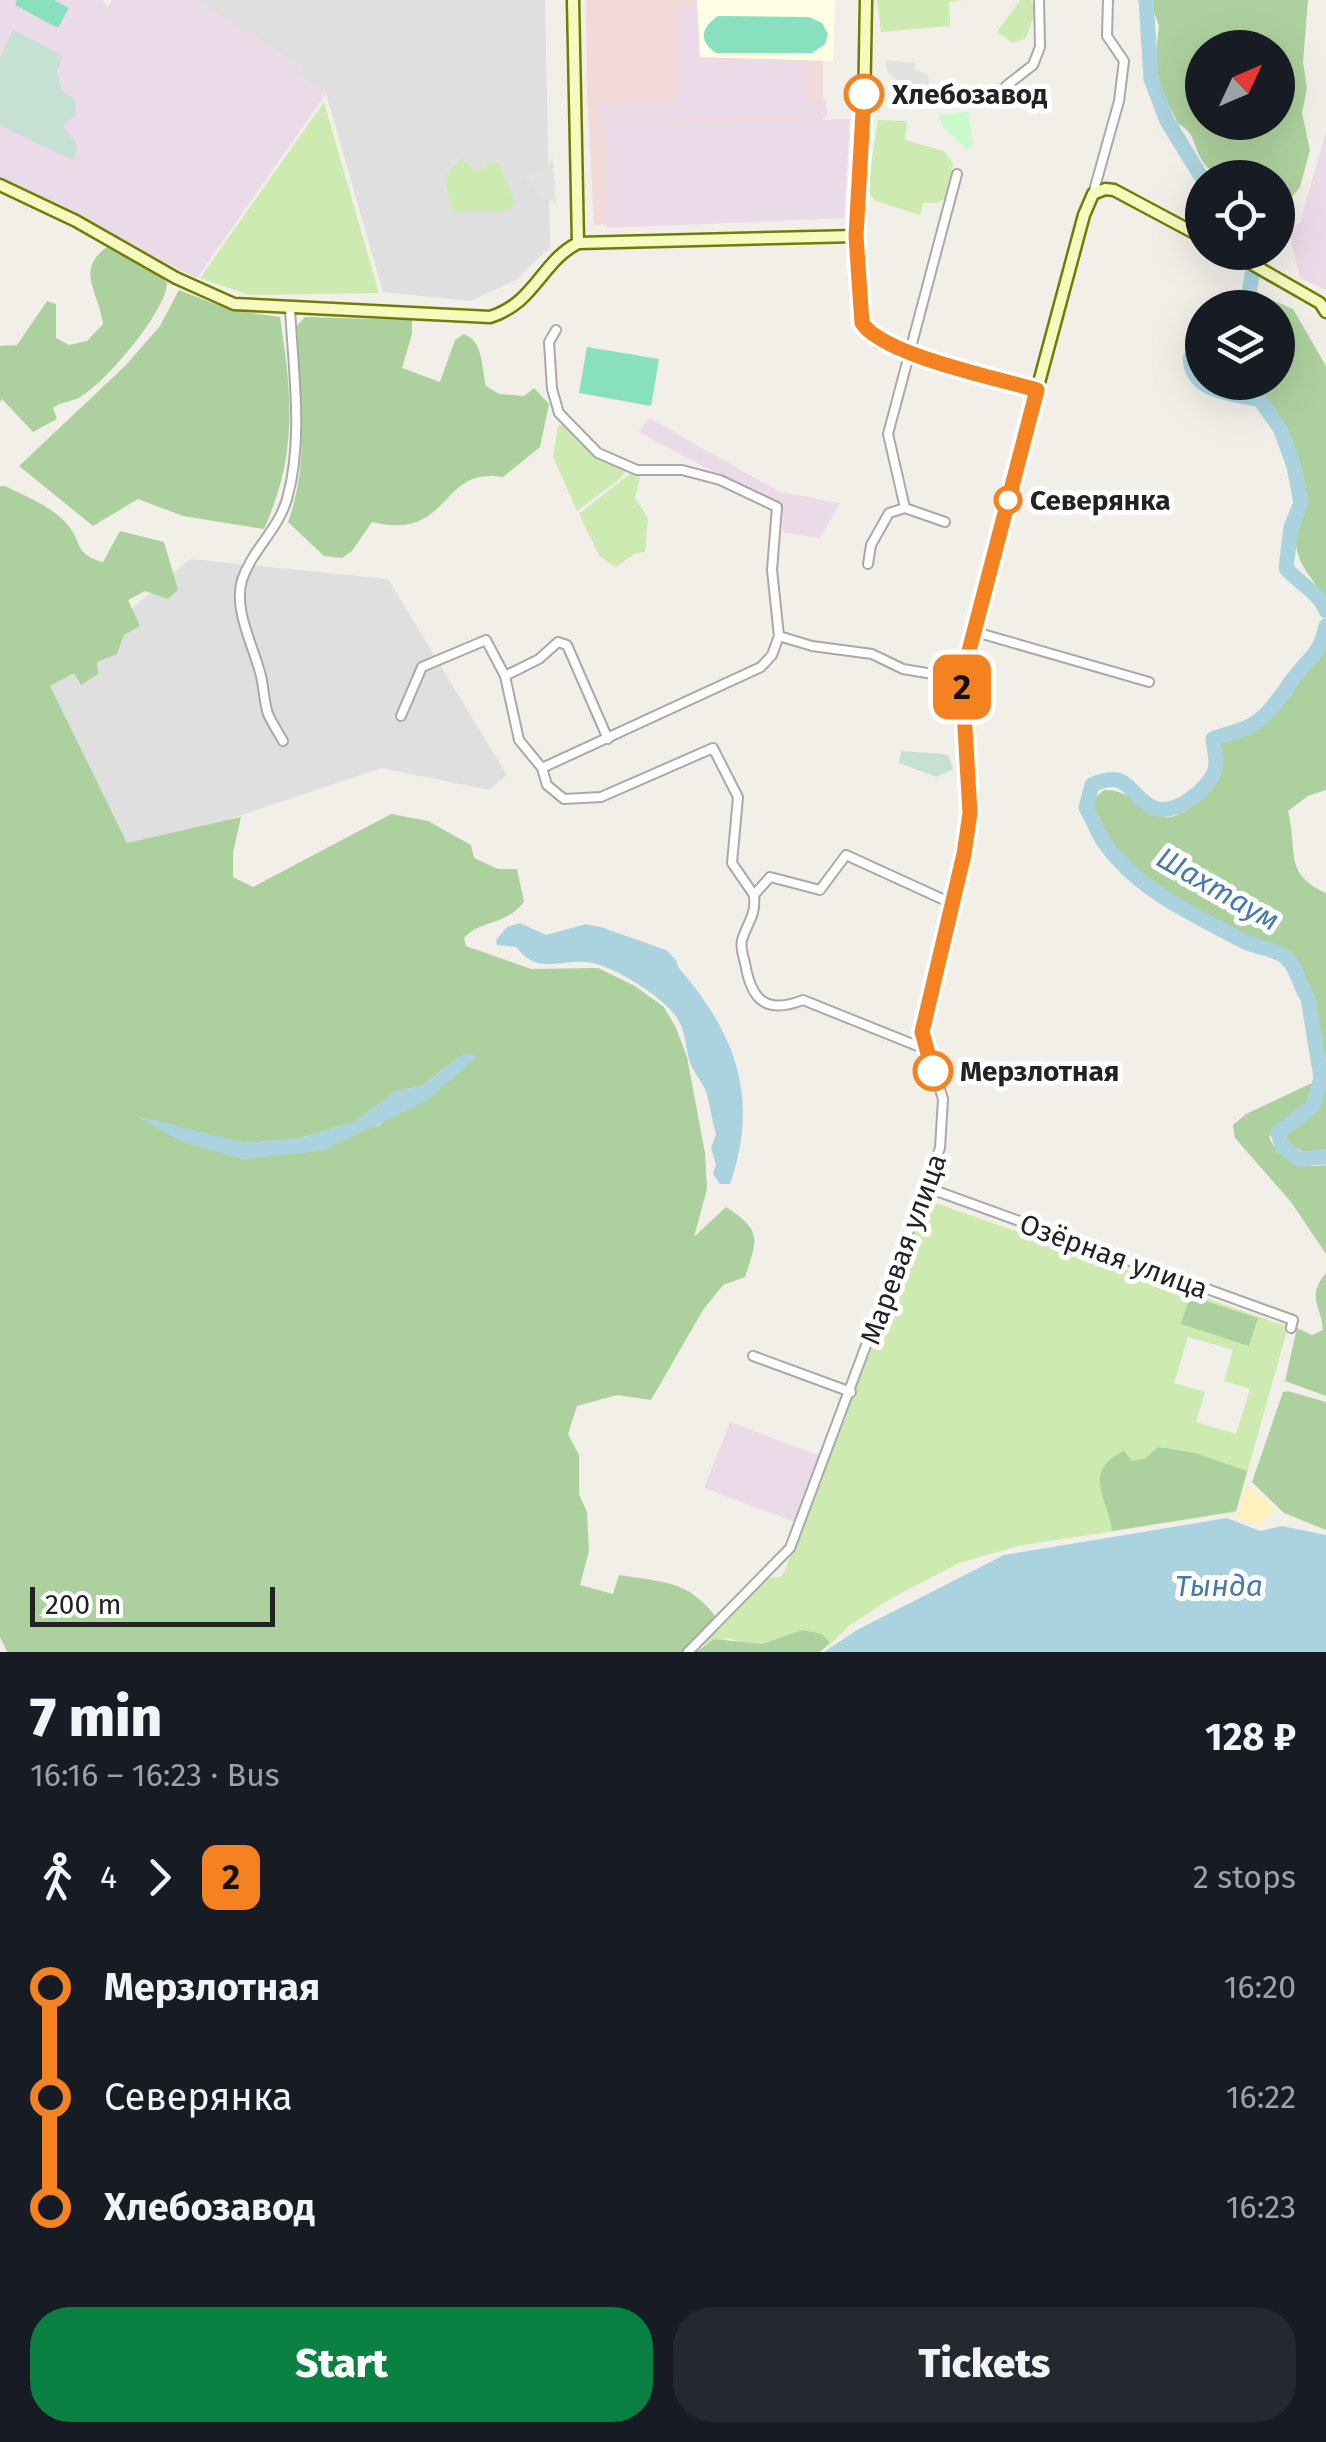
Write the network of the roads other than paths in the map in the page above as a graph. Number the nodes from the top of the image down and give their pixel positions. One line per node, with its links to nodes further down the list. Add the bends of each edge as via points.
1 (574, 0): 11 (street)
2 (866, 0): 10 (street)
3 (1039, 0): 5 (street, via 1040,47 1033,64)
4 (1108, 0): 8 (street, via 1108,36 1124,61)
5 (1006, 86)
6 (958, 174): 16 (street)
7 (0, 185): 14 (street, via 218,298)
8 (1094, 194): 9 (street, via 1114,190); 17 (street)
9 (1185, 228)
10 (856, 236): 11 (street); 16 (street, via 862,323 880,342)
11 (578, 243): 14 (street, via 516,306 490,318)
12 (1263, 270): 13 (street)
13 (1325, 307)
14 (290, 308): 28 (street, via 294,457 286,500 241,583 268,712)
15 (556, 330): 22 (street, via 549,342 559,413 598,453 638,470 682,470 720,480 777,508 772,570)
16 (909, 352): 17 (street); 18 (street, via 888,434)
17 (1037, 390): 21 (street, Маревая улица)
18 (905, 508): 19 (street); 20 (street, via 889,513)
19 (944, 522)
20 (868, 564)
21 (972, 630): 24 (street, Маревая улица); 25 (street)
22 (778, 636): 24 (street); 27 (street, via 761,667)
23 (506, 676): 26 (street, via 486,640 422,667); 27 (street, via 558,642 567,646); 29 (street, via 519,740)
24 (962, 678): 31 (street, Маревая улица, via 970,813)
25 (1149, 682)
26 (401, 716)
27 (608, 739): 29 (street)
28 (283, 741)
29 (542, 768): 30 (street, via 547,785 564,799 601,797 713,748 738,797 732,863)
30 (754, 895): 31 (street, via 770,877 820,890 846,856); 32 (street, via 755,912 740,943 749,988 767,1004 803,1000)
31 (951, 903): 32 (street, Маревая улица, via 922,1032)
32 (925, 1050): 33 (street, Маревая улица, via 943,1100 940,1148)
33 (928, 1188): 34 (street, Озёрная улица, via 1293,1320); 36 (street, Маревая улица)
34 (1292, 1328)
35 (754, 1356): 36 (street)
36 (852, 1392): 37 (street, Маревая улица, via 790,1548)
37 (688, 1652)

